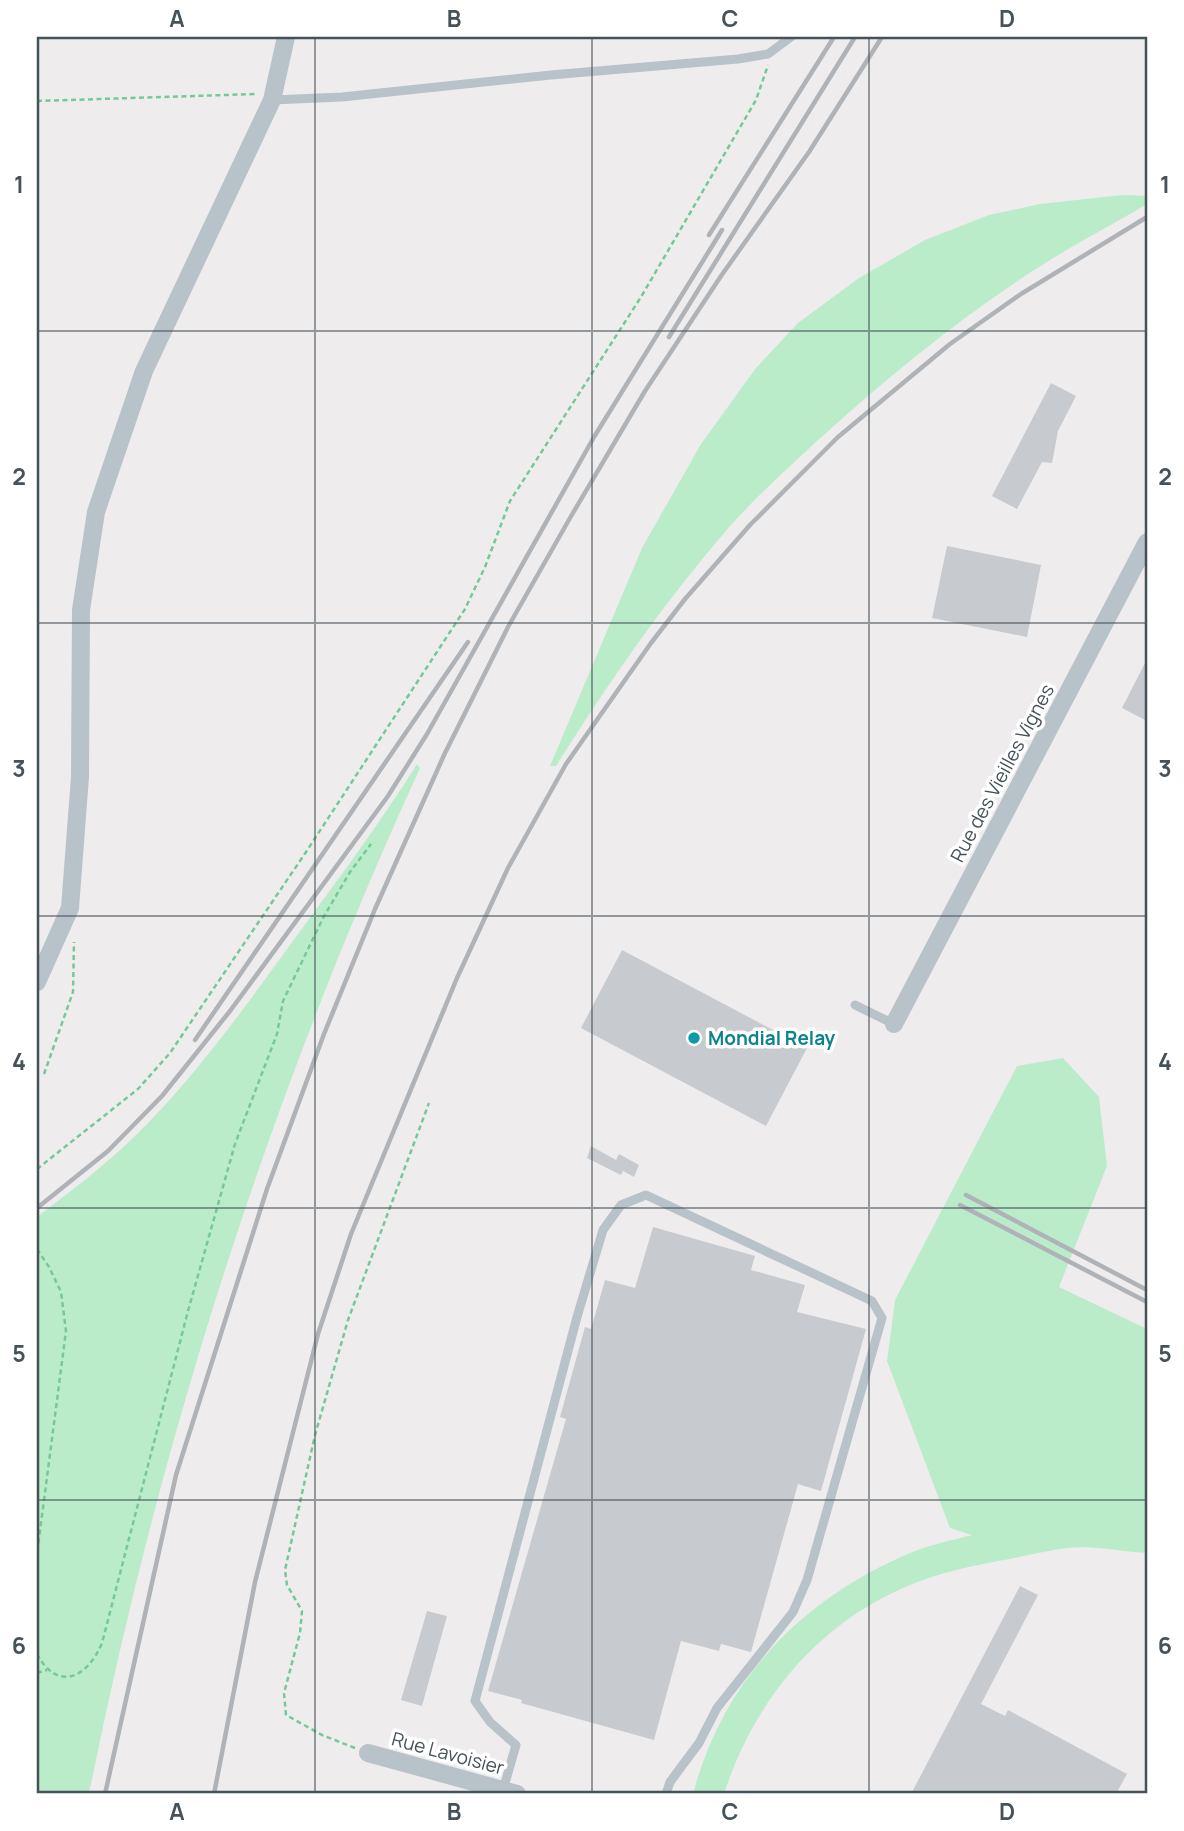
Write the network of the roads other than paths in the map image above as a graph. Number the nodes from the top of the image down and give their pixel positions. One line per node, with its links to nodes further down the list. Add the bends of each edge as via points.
1 (286, 37): 3 (street)
2 (791, 37): 3 (lane, via 768,54 738,59)
3 (272, 100): 5 (street, via 144,371 96,512 81,610 80,777 69,908)
4 (1147, 542): 7 (street, Rue des Vieilles Vignes)
5 (37, 982)
6 (855, 1005): 7 (lane)
7 (894, 1024)
8 (368, 1753): 9 (street, Rue Lavoisier)
9 (463, 1786): 10 (street, Rue Lavoisier)
10 (510, 1792): 11 (lane, via 516,1745 475,1701 603,1230 621,1205 646,1195 872,1301 882,1318 807,1580 793,1612 717,1708)
11 (666, 1794)

